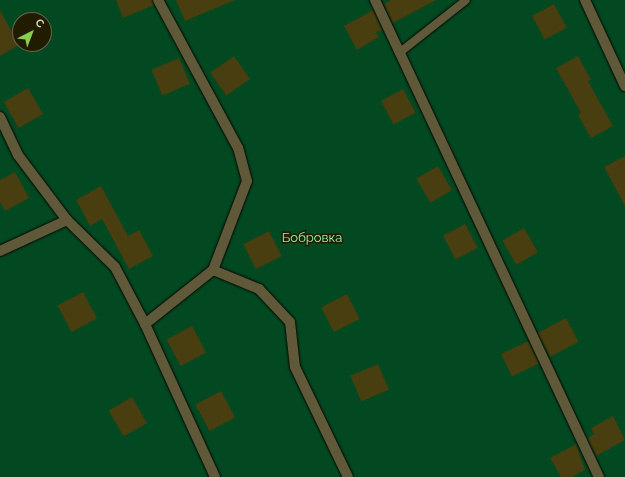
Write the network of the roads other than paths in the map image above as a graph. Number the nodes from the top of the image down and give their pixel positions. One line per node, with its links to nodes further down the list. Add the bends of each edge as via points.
1 (158, 0): 10 (street, via 238,148 247,181)
2 (375, 0): 5 (street)
3 (466, 0): 5 (lane)
4 (585, 0): 6 (street)
5 (398, 53): 14 (street)
6 (625, 86)
7 (0, 117): 8 (street, via 18,155)
8 (67, 220): 9 (street); 11 (street, via 115,267)
9 (0, 251)
10 (213, 270): 11 (street); 13 (street, via 259,290 290,322 295,367)
11 (145, 324): 12 (street)
12 (215, 477)
13 (348, 477)
14 (599, 477)

